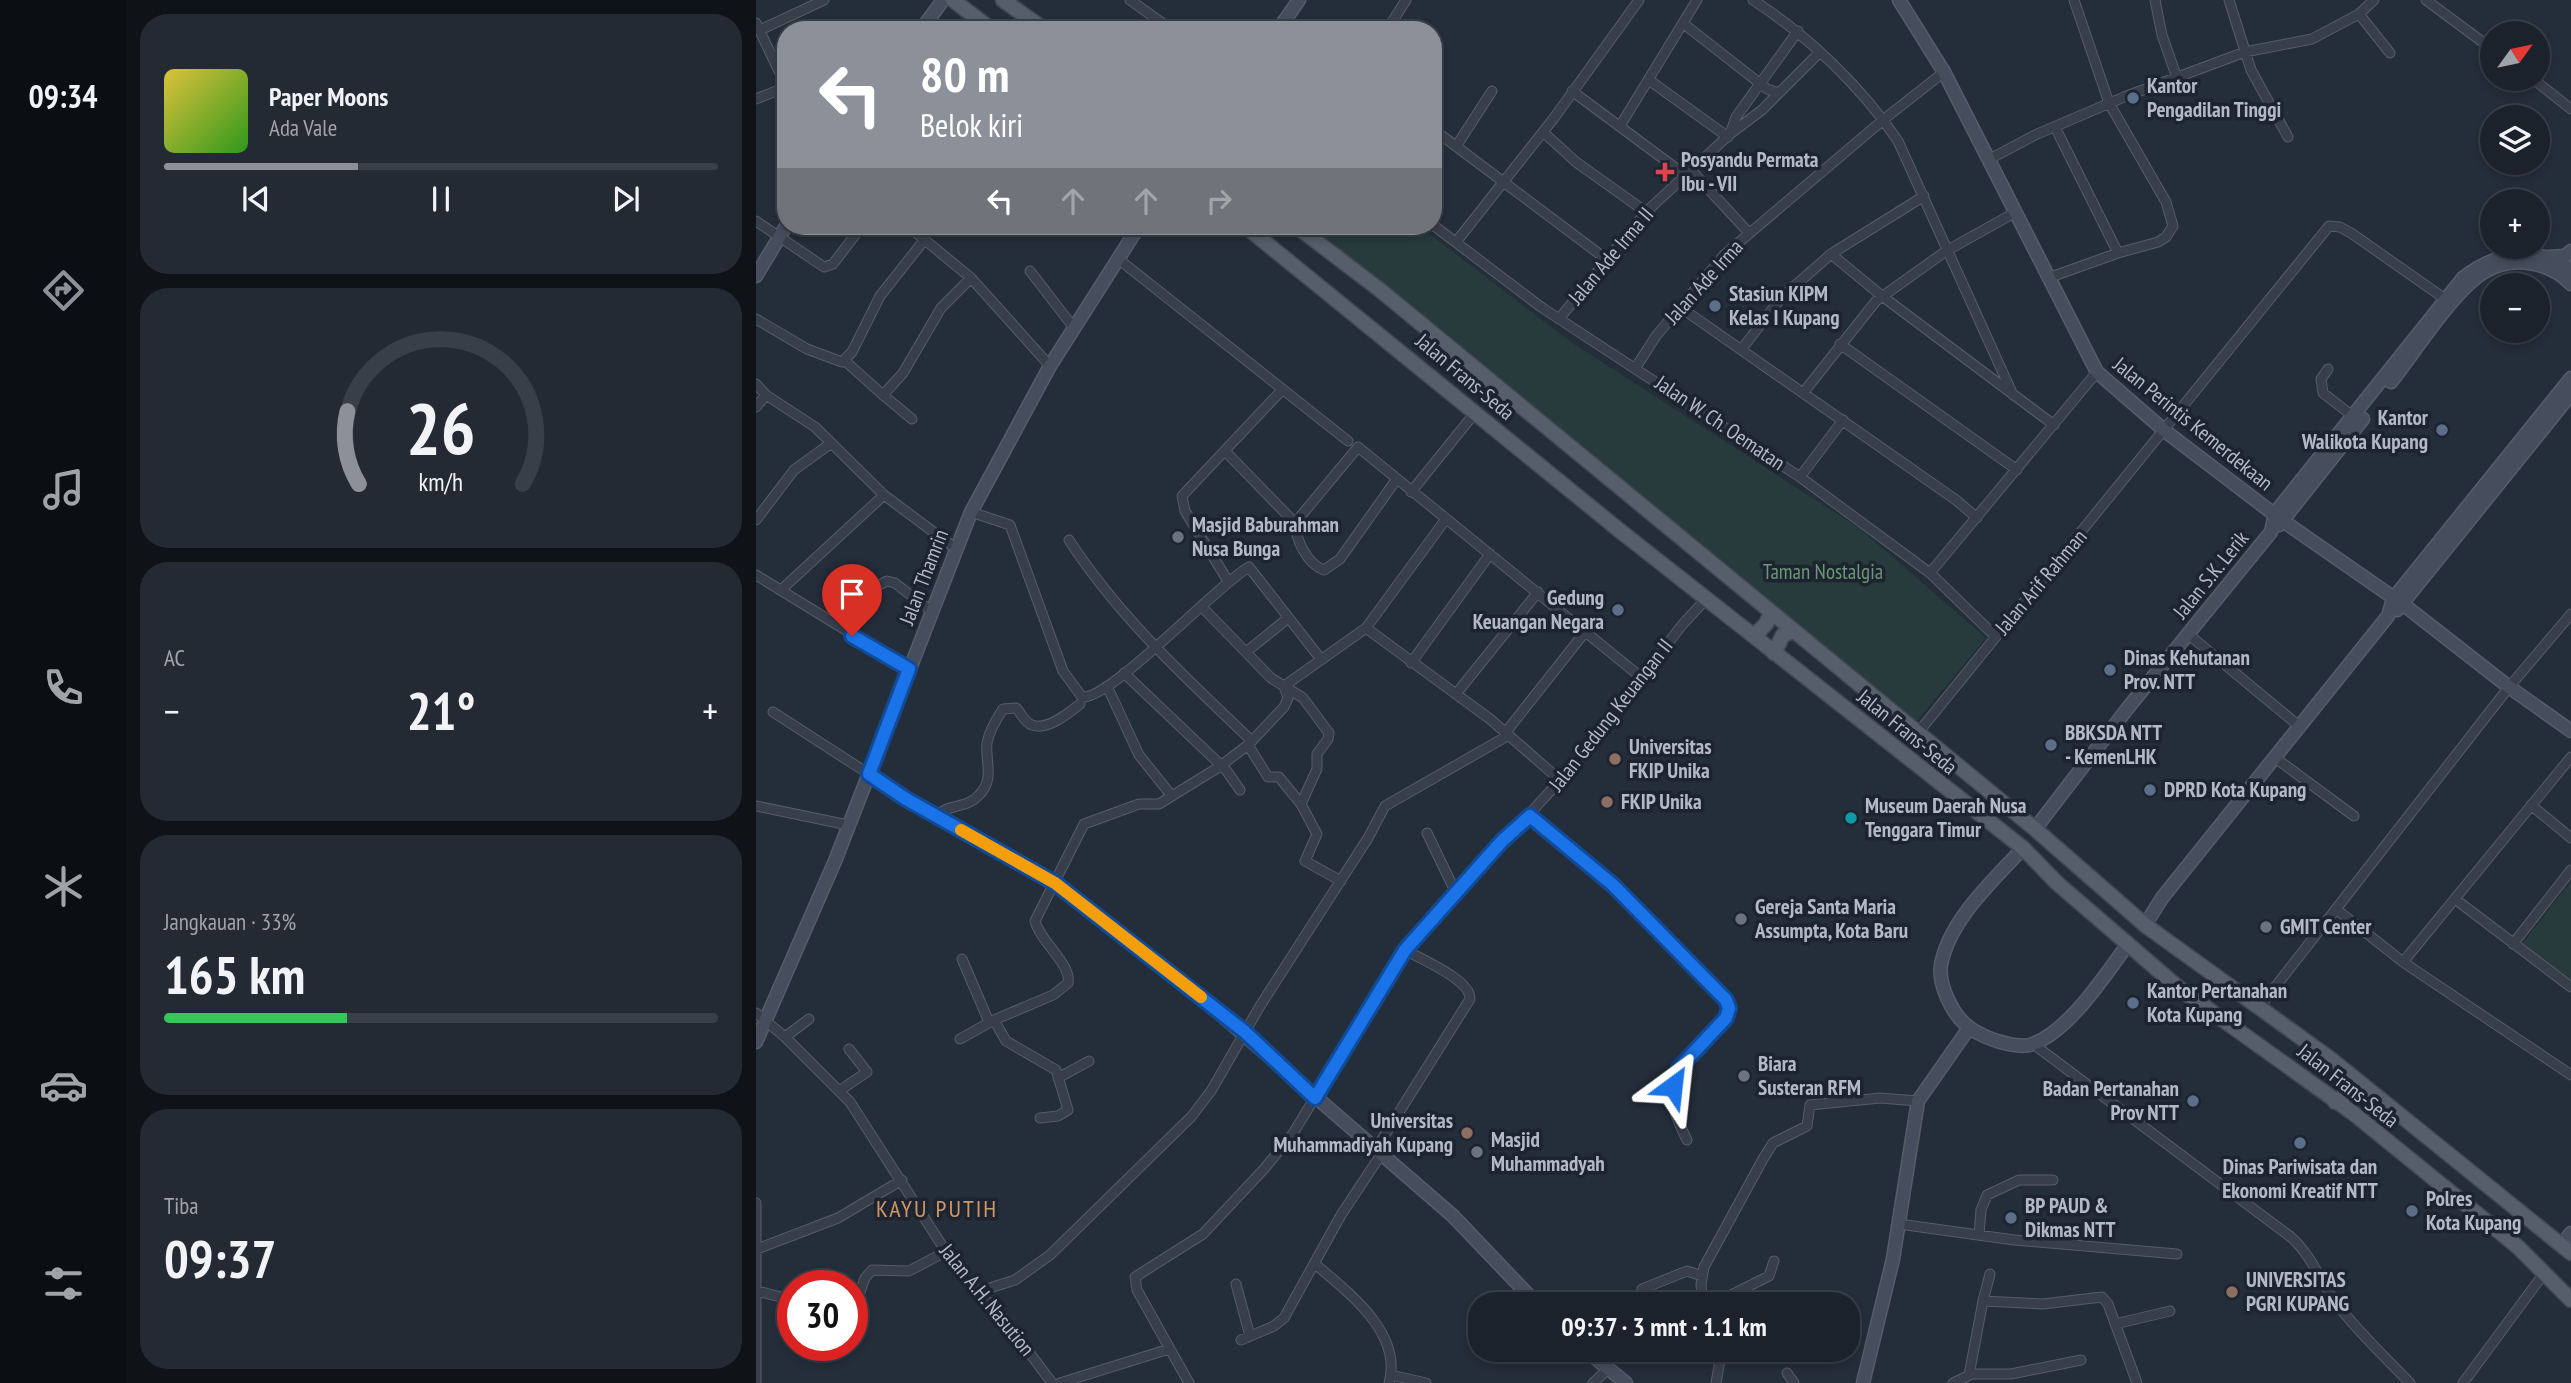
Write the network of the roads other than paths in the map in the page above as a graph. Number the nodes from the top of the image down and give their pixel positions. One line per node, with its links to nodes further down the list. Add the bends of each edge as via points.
1 (824, 0): 25 (street)
2 (943, 0): 18 (main road)
3 (953, 0): 19 (main road)
4 (1003, 0): 20 (main road)
5 (1130, 0): 21 (street)
6 (1299, 0): 22 (main road)
7 (1406, 0): 23 (street)
8 (1639, 0): 38 (street)
9 (1697, 0): 24 (street)
10 (1753, 0): 26 (street)
11 (1899, 0): 32 (main road, Jalan Perintis Kemerdekaan)
12 (2074, 0): 42 (street)
13 (2155, 0): 33 (street)
14 (2229, 0): 29 (street)
15 (2374, 0): 17 (street)
16 (2426, 0): 27 (street)
17 (2359, 14): 29 (street, via 2299,43); 30 (street)
18 (928, 21)
19 (980, 21)
20 (1032, 21)
21 (1159, 21)
22 (1284, 21)
23 (1393, 21)
24 (1684, 24): 34 (street); 35 (street)
25 (758, 26): 31 (street)
26 (1798, 31): 28 (street); 35 (street)
27 (2480, 40)
28 (1819, 52): 40 (street, Jalan Ade Irma II); 44 (street)
29 (2245, 52): 33 (street); 50 (street)
30 (2390, 53)
31 (777, 67)
32 (1944, 72): 44 (street, Jalan Ade Irma); 52 (main road, Jalan Perintis Kemerdekaan)
33 (2177, 78): 42 (street)
34 (1649, 80): 45 (street); 49 (street)
35 (1760, 83): 40 (street); 49 (street)
36 (777, 90): 41 (street)
37 (1492, 91): 51 (street)
38 (1572, 91): 45 (street); 47 (street)
39 (2549, 91): 43 (street)
40 (1779, 93): 49 (street, Jalan Ade Irma II)
41 (756, 99)
42 (2109, 103): 46 (street); 72 (street, via 2166,202 2173,226 2158,242)
43 (2571, 108)
44 (1883, 120): 55 (street); 60 (street, Jalan Ade Irma)
45 (1620, 126): 53 (street)
46 (2055, 127): 52 (street); 72 (street)
47 (1543, 132): 54 (street); 56 (street)
48 (1442, 135): 51 (street)
49 (1729, 135): 53 (street, Jalan Ade Irma II)
50 (2288, 137)
51 (1457, 145): 54 (street)
52 (1988, 160): 57 (main road, Jalan Perintis Kemerdekaan)
53 (1687, 172): 56 (street, Jalan Ade Irma II); 60 (street)
54 (1504, 179): 69 (street); 76 (street)
55 (1924, 196): 70 (street); 73 (street)
56 (1646, 212): 76 (street, Jalan Ade Irma II)
57 (2016, 212): 70 (street); 83 (main road, Jalan Perintis Kemerdekaan)
58 (756, 221): 67 (street)
59 (1442, 232): 69 (street, Jalan W. Ch. Oematan)
60 (1749, 233): 87 (street, Jalan Ade Irma)
61 (781, 235): 67 (main road)
62 (855, 235): 67 (street, via 833,264 824,267)
63 (920, 235): 68 (street)
64 (1133, 235): 75 (main road, Jalan Thamrin)
65 (1256, 235): 106 (main road, Jalan Frans-Seda)
66 (1308, 235): 139 (main road, Jalan Frans-Seda)
67 (779, 238): 81 (main road)
68 (925, 239): 82 (street); 93 (street, via 880,296)
69 (1456, 242): 89 (street, Jalan W. Ch. Oematan)
70 (1945, 251): 85 (street); 104 (street)
71 (2571, 251): 74 (main road)
72 (2118, 253): 83 (street)
73 (1831, 254): 85 (street); 92 (street, via 1781,298)
74 (2550, 257)
75 (1117, 258): 90 (main road, Jalan Thamrin); 100 (street)
76 (1606, 259): 89 (street, Jalan Ade Irma II)
77 (2492, 259): 86 (main road, via 2463,278)
78 (2545, 259): 79 (main road)
79 (2571, 270)
80 (1030, 271): 90 (street)
81 (756, 276)
82 (971, 278): 94 (street); 103 (street, via 941,308 903,373)
83 (2048, 278): 97 (main road, Jalan Perintis Kemerdekaan)
84 (2571, 284): 86 (main road, via 2547,267 2516,262 2478,276)
85 (1882, 296): 91 (street); 104 (street)
86 (2449, 301): 107 (main road); 111 (street, Jalan Arif Rahman, via 2351,233 2329,226); 121 (main road)
87 (1680, 307): 92 (street); 95 (street, Jalan Ade Irma)
88 (756, 318): 93 (street, via 807,349)
89 (1559, 319): 95 (street, Jalan W. Ch. Oematan)
90 (1074, 328): 94 (main road, Jalan Thamrin)
91 (1840, 344): 101 (street); 115 (street)
92 (1741, 350): 101 (street)
93 (844, 360): 103 (street)
94 (1050, 366): 120 (main road, Jalan Thamrin)
95 (1636, 367): 116 (street, Jalan W. Ch. Oematan)
96 (2328, 369): 107 (street, via 2320,379 2323,393)
97 (2097, 372): 110 (street); 111 (main road, Jalan Perintis Kemerdekaan)
98 (756, 384): 102 (street)
99 (2570, 386): 136 (main road)
100 (1281, 391): 112 (street); 114 (street)
101 (1804, 393): 109 (street)
102 (766, 394): 105 (street); 113 (street, via 815,427)
103 (883, 395): 108 (street)
104 (2013, 395): 110 (street)
105 (756, 407)
106 (1474, 414): 118 (street); 135 (main road, Jalan Frans-Seda)
107 (2354, 417): 121 (main road)
108 (912, 419)
109 (1843, 419): 116 (street); 122 (street)
110 (2054, 425): 115 (street)
111 (2165, 430): 121 (main road, Jalan Perintis Kemerdekaan); 147 (street, Jalan Arif Rahman)
112 (1348, 441)
113 (830, 444): 119 (street); 124 (street, via 794,470)
114 (1225, 451): 125 (street); 131 (street, via 1181,499)
115 (2017, 470): 122 (street)
116 (1800, 477): 129 (street, Jalan W. Ch. Oematan)
117 (1396, 480): 118 (street); 125 (street, via 1358,447); 125 (street, via 1340,559 1325,570 1309,558 1297,539)
118 (1411, 492): 123 (street)
119 (884, 495): 127 (street); 133 (street)
120 (971, 512): 127 (main road, Jalan Thamrin); 156 (street, via 1010,525 1053,648 1076,692 1090,698)
121 (2279, 517): 136 (main road, Jalan Perintis Kemerdekaan); 145 (main road, Jalan S.K. Lerik)
122 (1977, 518): 129 (street)
123 (1446, 519): 128 (street); 142 (street)
124 (756, 520)
125 (1295, 523)
126 (1069, 540): 148 (street)
127 (955, 548): 138 (main road, Jalan Thamrin)
128 (1490, 554): 134 (street); 152 (street)
129 (1930, 573): 147 (street, Jalan W. Ch. Oematan)
130 (756, 575): 133 (street)
131 (1228, 581): 137 (street); 141 (street, via 1250,568)
132 (881, 584): 138 (street, via 887,580 895,583)
133 (781, 590): 153 (street)
134 (1538, 592): 144 (street); 159 (street)
135 (1706, 599): 146 (main road, Jalan Frans-Seda); 155 (street, Jalan Gedung Keuangan II)
136 (2399, 602): 158 (main road, Jalan Perintis Kemerdekaan); 162 (main road)
137 (1202, 607): 148 (street); 149 (street)
138 (931, 611): 153 (main road, Jalan Thamrin)
139 (1771, 614): 143 (main road, Jalan Frans-Seda); 146 (main road)
140 (2571, 614): 158 (street)
141 (1287, 619): 149 (street); 151 (street)
142 (1366, 628): 151 (street); 152 (street)
143 (1793, 631): 150 (main road, via 1783,635); 165 (main road, Jalan Frans-Seda)
144 (1585, 632): 155 (street); 164 (street)
145 (2188, 634): 162 (street); 181 (main road, Jalan S.K. Lerik)
146 (1754, 636): 150 (main road, Jalan Frans-Seda)
147 (1996, 636): 165 (street, Jalan Arif Rahman)
148 (1154, 647): 154 (street); 166 (street)
149 (1246, 652): 157 (street)
150 (1774, 653): 184 (main road, Jalan Frans-Seda)
151 (1320, 658): 157 (street)
152 (1411, 663): 159 (street)
153 (909, 669): 170 (main road, Jalan Thamrin)
154 (1124, 673): 156 (street); 169 (street)
155 (1642, 678): 171 (street, Jalan Gedung Keuangan II)
156 (1107, 686): 173 (street, via 1139,755)
157 (1284, 686): 166 (street, via 1288,698 1284,707); 174 (street, via 1303,698 1329,733)
158 (2509, 687): 163 (main road, Jalan Perintis Kemerdekaan); 190 (street)
159 (1456, 694): 164 (street)
160 (1080, 704): 177 (street, via 1038,726 1030,724 1016,708 1003,709 989,732 989,774 982,792 972,802 944,808)
161 (773, 712): 170 (street)
162 (2299, 726): 167 (main road)
163 (2571, 731)
164 (1507, 734): 171 (street); 186 (street, via 1387,803)
165 (1917, 734): 181 (main road, Jalan Frans-Seda)
166 (1250, 743): 169 (street); 174 (street, via 1268,777 1279,777)
167 (2274, 757): 179 (street); 191 (main road)
168 (2571, 757): 175 (street)
169 (1219, 767): 172 (street); 173 (street)
170 (869, 774): 177 (main road); 180 (main road, Jalan Thamrin)
171 (1560, 780): 178 (street, Jalan Gedung Keuangan II)
172 (1240, 790)
173 (1171, 795): 187 (street, via 1159,804 1139,804 1085,822)
174 (1301, 804): 186 (street, via 1317,836 1305,861)
175 (2531, 805): 183 (street); 189 (street)
176 (756, 806): 180 (street)
177 (936, 816): 187 (main road)
178 (1530, 816): 188 (street, Jalan Gedung Keuangan II); 220 (street, via 1596,869 1726,1000 1726,1018 1675,1077 1672,1109)
179 (2354, 816)
180 (848, 825): 199 (main road, Jalan Thamrin)
181 (2035, 829): 191 (main road, Jalan Frans-Seda)
182 (1427, 833): 188 (street)
183 (2571, 838)
184 (2023, 848): 192 (main road, Jalan Frans-Seda); 202 (main road, via 1975,901 1941,963 1945,989 1959,1019)
185 (2571, 870): 193 (street)
186 (1341, 881): 203 (street)
187 (1055, 883): 201 (street, via 1035,921 1068,972 1068,984 1034,1005); 203 (main road)
188 (1455, 894): 194 (street, Jalan Gedung Keuangan II)
189 (2455, 899): 193 (street); 196 (street)
190 (2336, 909): 196 (street); 198 (street)
191 (2145, 925): 198 (main road, Jalan Frans-Seda)
192 (2128, 944): 207 (main road, via 2067,1018); 217 (main road, Jalan Frans-Seda, via 2180,989)
193 (2513, 944): 197 (street)
194 (1405, 950): 215 (street, Jalan Gedung Keuangan II); 221 (street, via 1463,983 1470,999)
195 (962, 958): 201 (street)
196 (2403, 962): 210 (street)
197 (2571, 987)
198 (2258, 1009): 211 (main road, Jalan Frans-Seda)
199 (761, 1017): 204 (street, Jalan A.H. Nasution); 206 (main road, Jalan Thamrin)
200 (809, 1019): 204 (street)
201 (991, 1021): 205 (street); 212 (street, via 1006,1041 1052,1066)
202 (1969, 1028): 207 (main road, via 2006,1043); 216 (main road)
203 (1245, 1032): 215 (main road); 240 (street, via 1191,1117 1050,1255 1015,1280)
204 (785, 1037): 214 (street, Jalan A.H. Nasution)
205 (960, 1039)
206 (756, 1042)
207 (2033, 1044): 269 (street, via 2291,1237 2308,1254 2353,1324)
208 (849, 1049): 214 (street, via 867,1072)
209 (1089, 1061): 212 (street)
210 (2571, 1075)
211 (2351, 1077): 213 (main road, Jalan Frans-Seda); 217 (main road, via 2346,1096)
212 (1058, 1078): 219 (street, via 1067,1111)
213 (2368, 1090): 218 (main road, via 2355,1098); 227 (main road, Jalan Frans-Seda)
214 (839, 1091): 222 (street, Jalan A.H. Nasution)
215 (1315, 1098): 221 (main road); 249 (street, Jalan Gedung Keuangan II, via 1264,1169 1203,1234 1135,1277 1137,1290)
216 (1918, 1101): 225 (main road); 236 (street, via 1880,1098 1810,1105 1807,1126 1771,1147)
217 (2335, 1102): 218 (main road, Jalan Frans-Seda)
218 (2353, 1113): 233 (main road, Jalan Frans-Seda)
219 (1040, 1118)
220 (1687, 1140)
221 (1379, 1151): 232 (street); 241 (main road, via 1453,1216)
222 (901, 1180): 228 (street, via 838,1218); 229 (street, Jalan A.H. Nasution)
223 (2053, 1180): 226 (street, via 2032,1178 1987,1195)
224 (756, 1203): 228 (street)
225 (1899, 1224): 226 (street); 266 (main road)
226 (1979, 1235): 230 (street)
227 (2568, 1243)
228 (757, 1250): 239 (street)
229 (945, 1252): 235 (street, via 909,1271 872,1270); 240 (street, Jalan A.H. Nasution)
230 (2177, 1254)
231 (1774, 1261): 243 (street, via 1773,1271 1765,1279)
232 (1315, 1264): 237 (street, via 1278,1324 1245,1338); 256 (street, via 1367,1310 1390,1353)
233 (2545, 1272): 245 (main road, Jalan Frans-Seda); 270 (street)
234 (1990, 1274): 246 (street)
235 (868, 1275)
236 (1702, 1276): 238 (street, via 1687,1271); 242 (street)
237 (1236, 1284)
238 (1642, 1289)
239 (757, 1291): 244 (street); 257 (street)
240 (977, 1292): 258 (street, Jalan A.H. Nasution, via 1032,1353)
241 (1526, 1292)
242 (1703, 1292)
243 (1738, 1292)
244 (777, 1296)
245 (2571, 1300)
246 (1983, 1301): 248 (street, via 2043,1304 2102,1297); 255 (street)
247 (2170, 1311): 248 (street)
248 (2115, 1324): 268 (street)
249 (1169, 1349): 259 (street); 260 (street)
250 (2081, 1360): 255 (street, via 2011,1374)
251 (1600, 1362): 253 (main road)
252 (1719, 1362): 264 (street)
253 (1608, 1369): 262 (street); 263 (main road)
254 (1787, 1373): 265 (street)
255 (1969, 1375): 267 (street)
256 (1390, 1379): 261 (street)
257 (756, 1383)
258 (1052, 1383)
259 (1060, 1383)
260 (1189, 1383)
261 (1426, 1383)
262 (1592, 1383)
263 (1626, 1383)
264 (1716, 1383)
265 (1794, 1383)
266 (1863, 1383)
267 (1953, 1383)
268 (2137, 1383)
269 (2410, 1383)
270 (2462, 1383)

